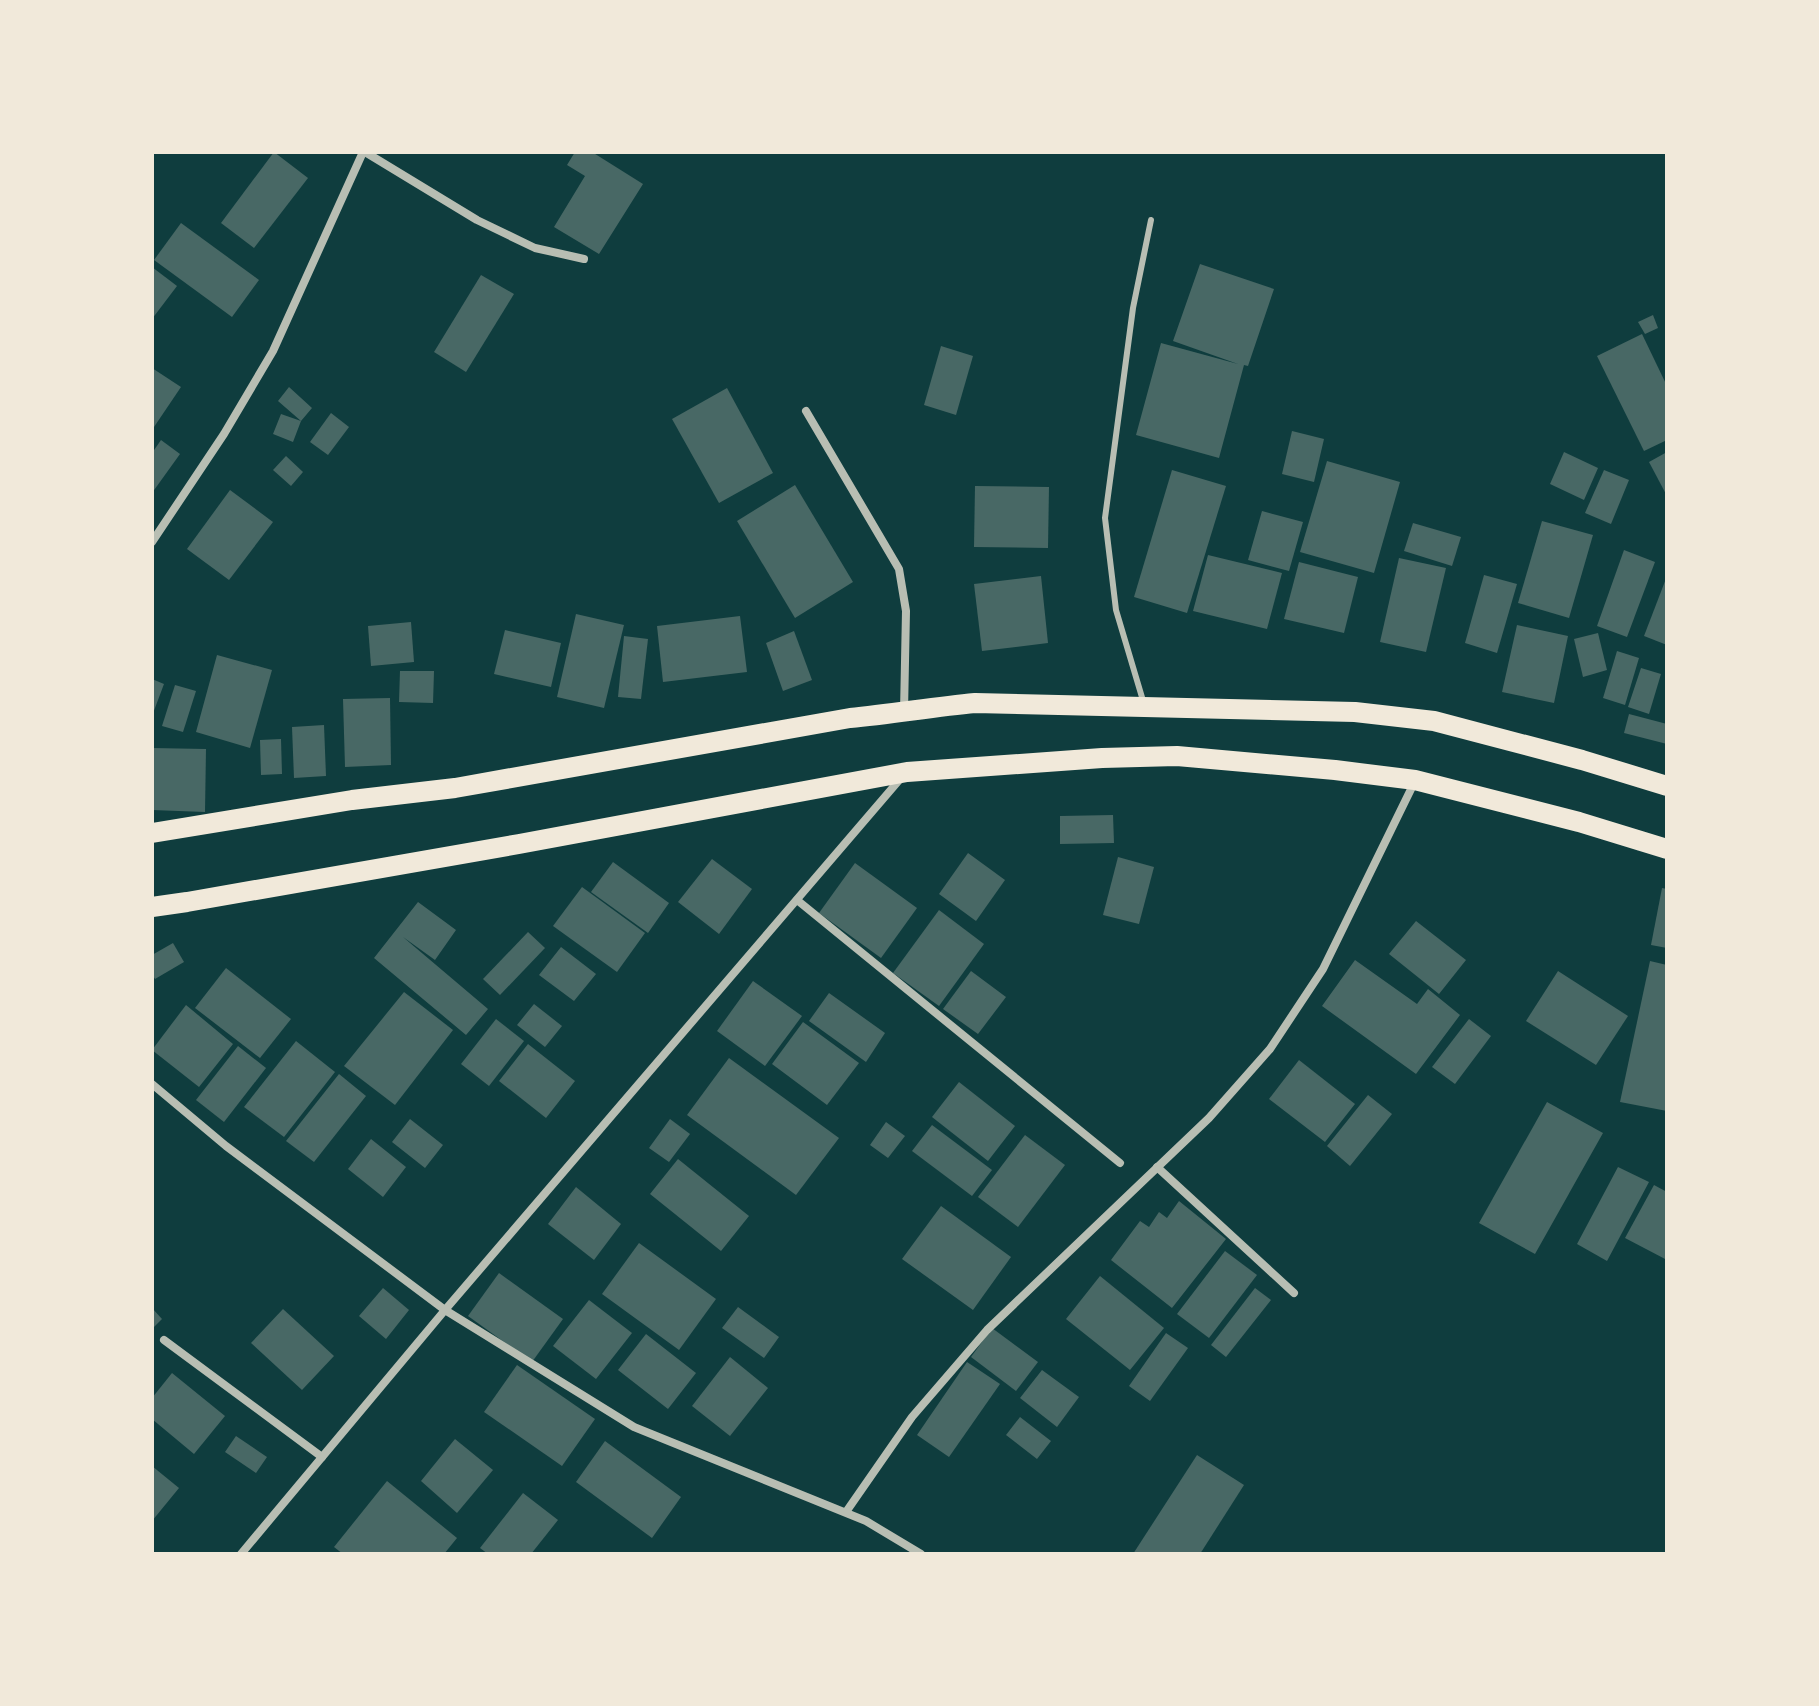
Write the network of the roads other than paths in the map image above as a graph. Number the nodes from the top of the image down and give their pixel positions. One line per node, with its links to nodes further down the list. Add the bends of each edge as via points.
1 (364, 152): 3 (street, via 477,220 535,248); 5 (street, via 273,351)
2 (1151, 220): 6 (lane, via 1133,308 1105,518 1116,610)
3 (584, 259)
4 (806, 411): 7 (street, via 899,569 906,611)
5 (152, 542)
6 (1145, 706): 7 (main road, via 975,703); 10 (main road, via 1355,712 1434,721)
7 (904, 713): 11 (main road)
8 (907, 772): 9 (main road, via 1177,756); 13 (street); 14 (main road)
9 (1415, 780): 12 (main road); 17 (street, via 1323,969 1270,1049)
10 (1667, 786)
11 (152, 833)
12 (1667, 849)
13 (797, 900): 16 (street); 19 (street)
14 (152, 907)
15 (152, 1084): 19 (street)
16 (1120, 1163)
17 (1157, 1167): 18 (street); 22 (street, via 987,1330 912,1417)
18 (1294, 1293)
19 (445, 1310): 21 (street); 22 (street, via 634,1427)
20 (164, 1340): 21 (street)
21 (322, 1457): 23 (street)
22 (846, 1512): 24 (street)
23 (241, 1554)
24 (921, 1554)

